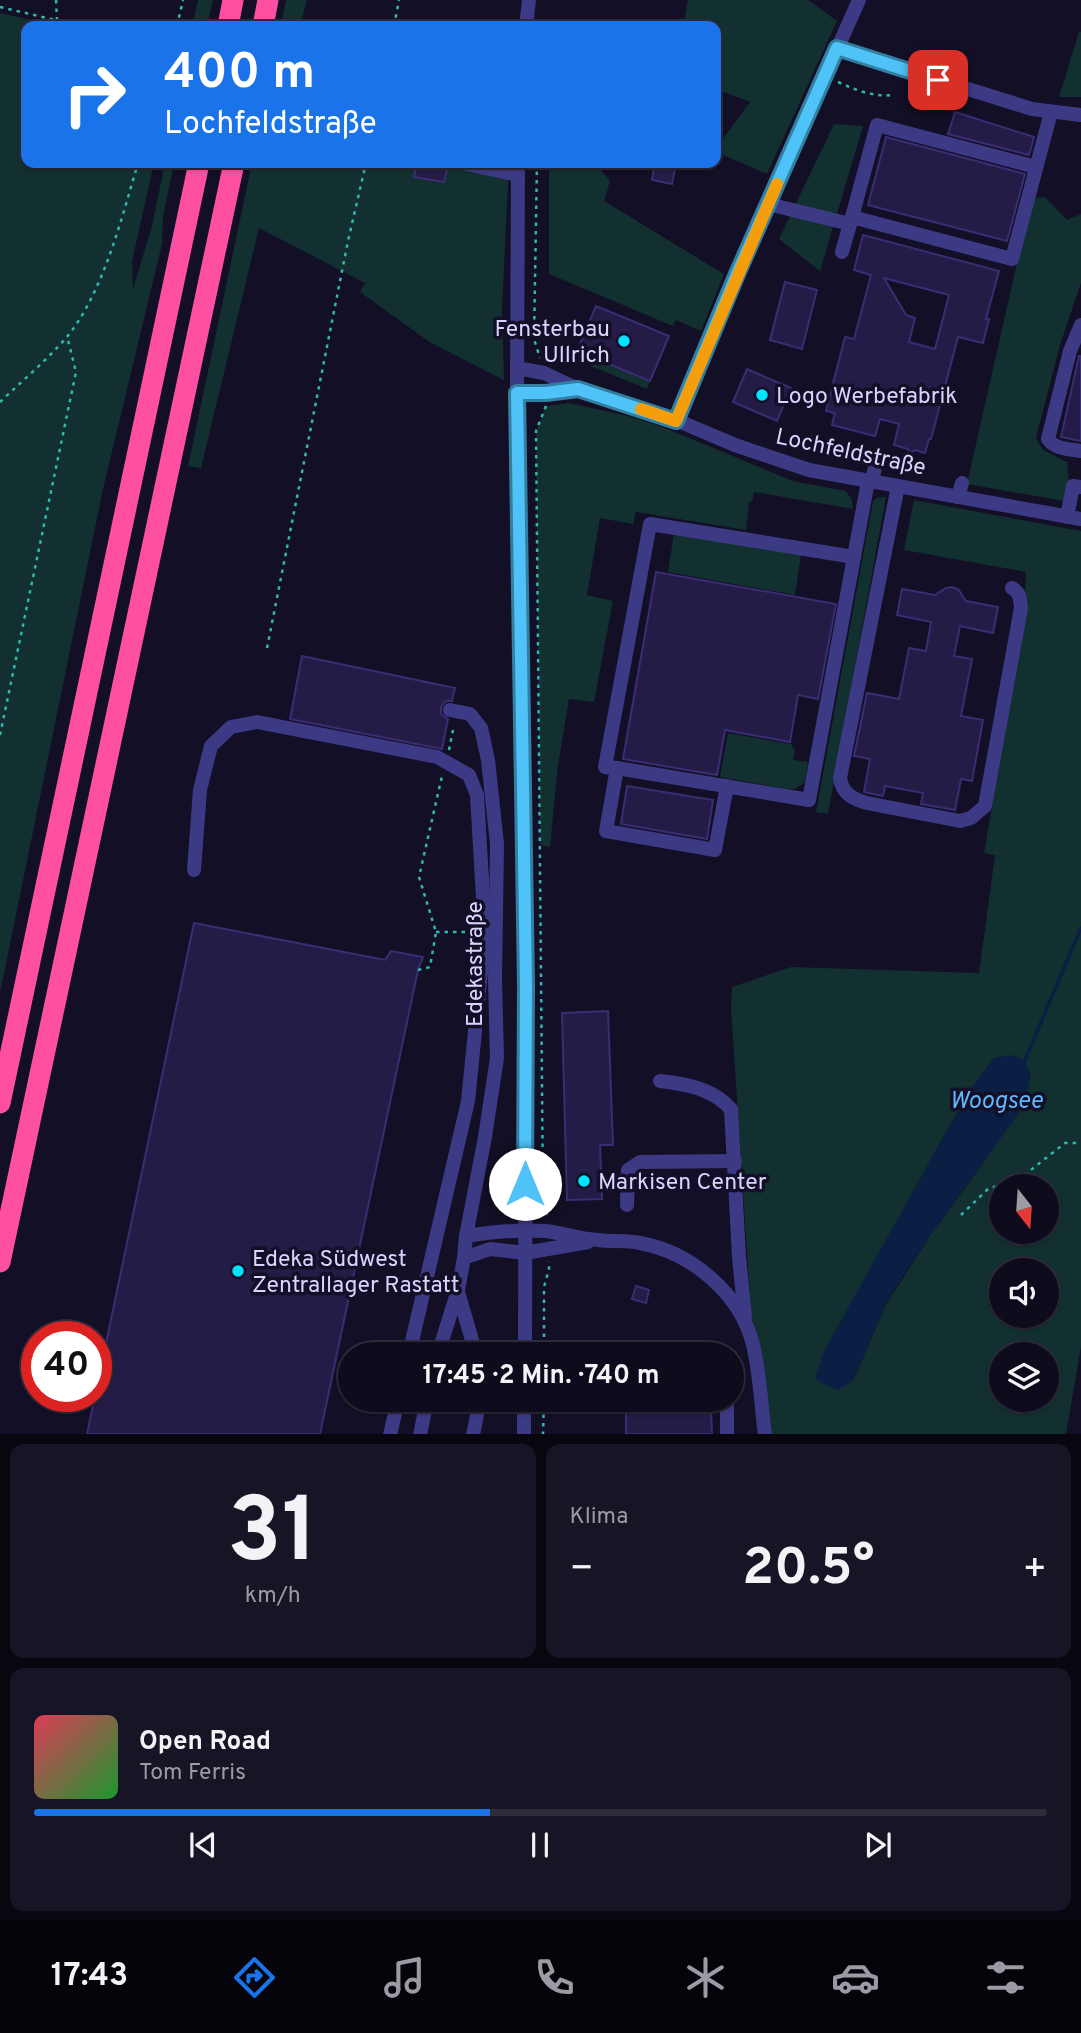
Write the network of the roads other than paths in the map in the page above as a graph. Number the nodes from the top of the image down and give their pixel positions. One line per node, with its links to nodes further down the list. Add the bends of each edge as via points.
1 (233, 0): 5 (highway)
2 (268, 0): 6 (highway)
3 (529, 0): 7 (street)
4 (859, 0): 8 (street)
5 (229, 21)
6 (264, 21)
7 (527, 21)
8 (837, 48): 9 (street); 15 (street)
9 (1051, 112): 10 (street); 11 (street)
10 (1081, 115)
11 (1036, 167): 16 (street, via 1012,259); 16 (street, via 877,125)
12 (198, 168): 36 (highway)
13 (233, 168): 44 (highway)
14 (518, 169): 20 (street)
15 (768, 204): 16 (street); 23 (street)
16 (851, 221): 17 (street)
17 (842, 252)
18 (1081, 325): 19 (street)
19 (1075, 352): 24 (street, via 1048,439 1058,447)
20 (517, 368): 21 (street, Lochfeldstraße, via 544,373); 22 (street)
21 (578, 389): 22 (street, Lochfeldstraße); 23 (street, Lochfeldstraße)
22 (517, 393): 39 (street)
23 (676, 421): 25 (street, Lochfeldstraße, via 782,462)
24 (1081, 451)
25 (872, 477): 26 (street, Lochfeldstraße); 29 (street)
26 (898, 486): 28 (street, Lochfeldstraße, via 960,490); 30 (street, via 887,565 840,778 848,795 960,821 985,806 1021,608)
27 (1081, 487): 28 (street, via 1073,486)
28 (1074, 518)
29 (854, 557): 32 (street, via 650,524 605,767); 33 (street, via 809,800)
30 (1012, 588)
31 (449, 715): 40 (street, Edekastraße, via 470,713 481,728 497,844 497,1058)
32 (617, 768): 33 (street); 33 (street, via 606,831 715,850)
33 (727, 786)
34 (194, 870): 47 (street, via 200,790 211,746 231,726 257,722 437,757 469,775 477,795 485,932 468,1101)
35 (660, 1081): 37 (street, via 690,1084 723,1100 733,1117)
36 (0, 1103)
37 (735, 1161): 38 (street, via 640,1162 628,1170); 46 (street)
38 (627, 1205)
39 (525, 1230): 40 (street); 41 (street); 42 (street)
40 (466, 1236): 43 (street, Edekastraße)
41 (596, 1240): 42 (street); 46 (street, via 641,1243 697,1266 733,1301)
42 (525, 1253): 43 (street, via 489,1250); 50 (street)
43 (464, 1258): 45 (street, Edekastraße)
44 (0, 1262)
45 (458, 1290): 48 (street, Edekastraße); 49 (street)
46 (746, 1322): 61 (street)
47 (412, 1342)
48 (442, 1342)
49 (473, 1342)
50 (525, 1342)
51 (395, 1412): 56 (street)
52 (425, 1412): 57 (street)
53 (478, 1412): 58 (street)
54 (524, 1412): 59 (street)
55 (727, 1412): 60 (street)
56 (390, 1434)
57 (420, 1434)
58 (473, 1434)
59 (524, 1434)
60 (727, 1434)
61 (765, 1434)

